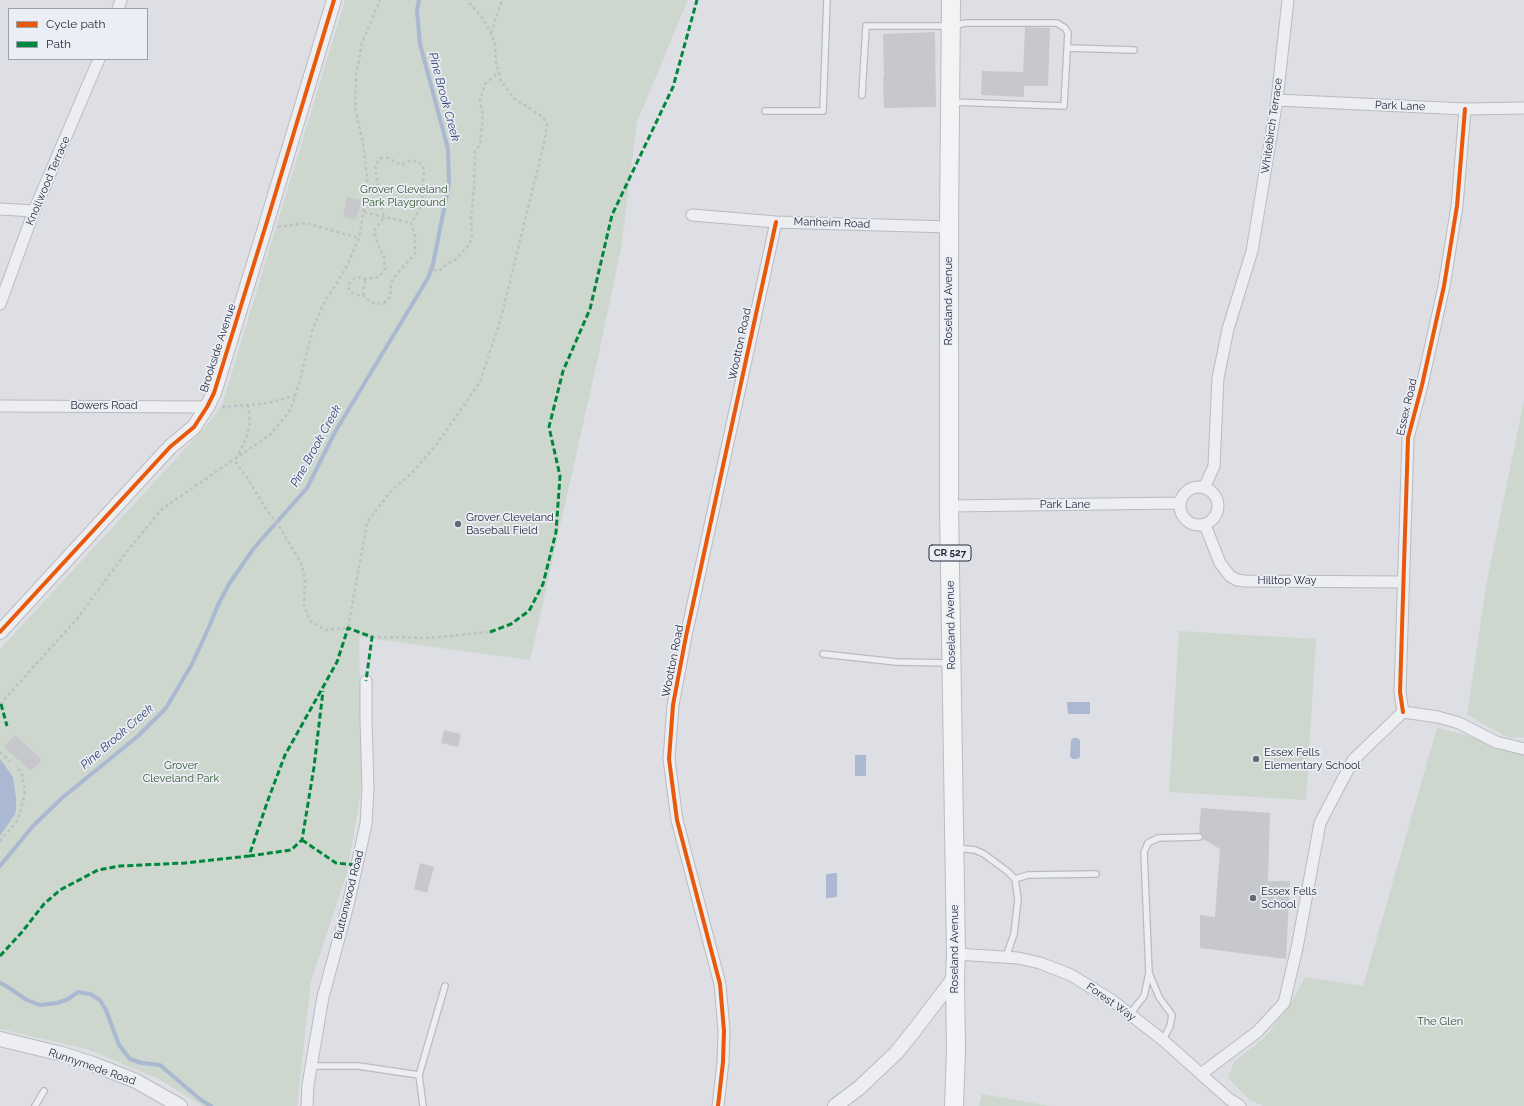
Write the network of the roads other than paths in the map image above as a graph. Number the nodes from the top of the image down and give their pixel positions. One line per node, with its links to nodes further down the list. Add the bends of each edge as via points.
1 (334, 0): 22 (street, Brookside Avenue, via 263,236 214,393)
2 (827, 0): 14 (lane, via 822,111)
3 (951, 0): 5 (main road, Roseland Avenue / CR 527)
4 (1288, 0): 10 (street, Whitebirch Terrace)
5 (951, 26): 6 (lane, via 966,23 1057,23 1068,32); 9 (lane, via 866,26); 11 (main road, Roseland Avenue / CR 527)
6 (1068, 48): 7 (lane); 11 (lane, via 1064,106)
7 (1134, 50)
8 (100, 60): 16 (street, Knollwood Terrace)
9 (862, 95)
10 (1277, 100): 13 (street, Park Lane); 23 (street, Whitebirch Terrace, via 1252,251 1228,329 1220,371 1214,466)
11 (950, 102): 19 (main road, Roseland Avenue / CR 527)
12 (1524, 108): 13 (street, Park Lane)
13 (1465, 109): 27 (street, Essex Road, via 1457,206 1444,286 1408,438)
14 (765, 111)
15 (0, 209): 16 (street)
16 (34, 211): 20 (street, Knollwood Terrace)
17 (692, 214): 18 (street, Manheim Road)
18 (776, 222): 19 (street, Manheim Road); 54 (street, Wootton Road, via 686,636 673,705 668,759 677,820 720,984 724,1031)
19 (948, 227): 25 (main road, Roseland Avenue / CR 527)
20 (0, 304)
21 (0, 406): 22 (street, Bowers Road)
22 (207, 407): 28 (street, Brookside Avenue, via 194,426 165,453)
23 (1204, 488): 24 (street, via 1188,490); 26 (street, via 1216,498 1218,506 1217,513)
24 (1180, 503): 25 (street, Park Lane); 26 (street, via 1180,511 1187,521 1197,526)
25 (950, 506): 30 (main road, Roseland Avenue / CR 527)
26 (1206, 525): 27 (street, Hilltop Way, via 1224,571 1237,580)
27 (1404, 582): 32 (street, Essex Road, via 1400,692)
28 (0, 632)
29 (823, 654): 30 (lane, via 896,662)
30 (952, 663): 35 (main road, Roseland Avenue / CR 527)
31 (366, 681): 46 (street, Buttonwood Road, via 366,824 348,905 330,965)
32 (1403, 712): 33 (street, via 1459,723 1496,742); 47 (street, via 1352,760 1320,823 1284,1003 1257,1032)
33 (1524, 749)
34 (1199, 837): 40 (lane, via 1158,838 1148,843 1144,852)
35 (955, 848): 37 (lane, via 975,850 984,854); 38 (main road, Roseland Avenue / CR 527)
36 (1096, 874): 37 (lane, via 1028,875)
37 (1015, 880): 39 (lane, via 1018,899 1014,934)
38 (956, 954): 39 (street, Forest Way); 41 (main road, Roseland Avenue / CR 527)
39 (1006, 957): 43 (street, Forest Way, via 1040,963 1071,976 1113,1000)
40 (1149, 973): 43 (lane, via 1144,996); 45 (lane, via 1159,997 1172,1015 1170,1026)
41 (955, 977): 55 (street, via 896,1053 859,1088); 56 (main road, Roseland Avenue / CR 527)
42 (445, 986): 48 (lane)
43 (1130, 1014): 45 (street, Forest Way)
44 (0, 1039): 50 (street, Runnymede Road, via 62,1054 99,1067 136,1081)
45 (1162, 1040): 47 (street, Forest Way)
46 (310, 1066): 48 (lane, via 358,1066); 52 (street, Buttonwood Road)
47 (1201, 1074): 57 (street, Forest Way)
48 (419, 1075): 53 (lane)
49 (44, 1091): 51 (lane)
50 (178, 1105)
51 (35, 1106)
52 (307, 1106)
53 (423, 1106)
54 (718, 1106)
55 (834, 1106)
56 (954, 1106)
57 (1240, 1106)

